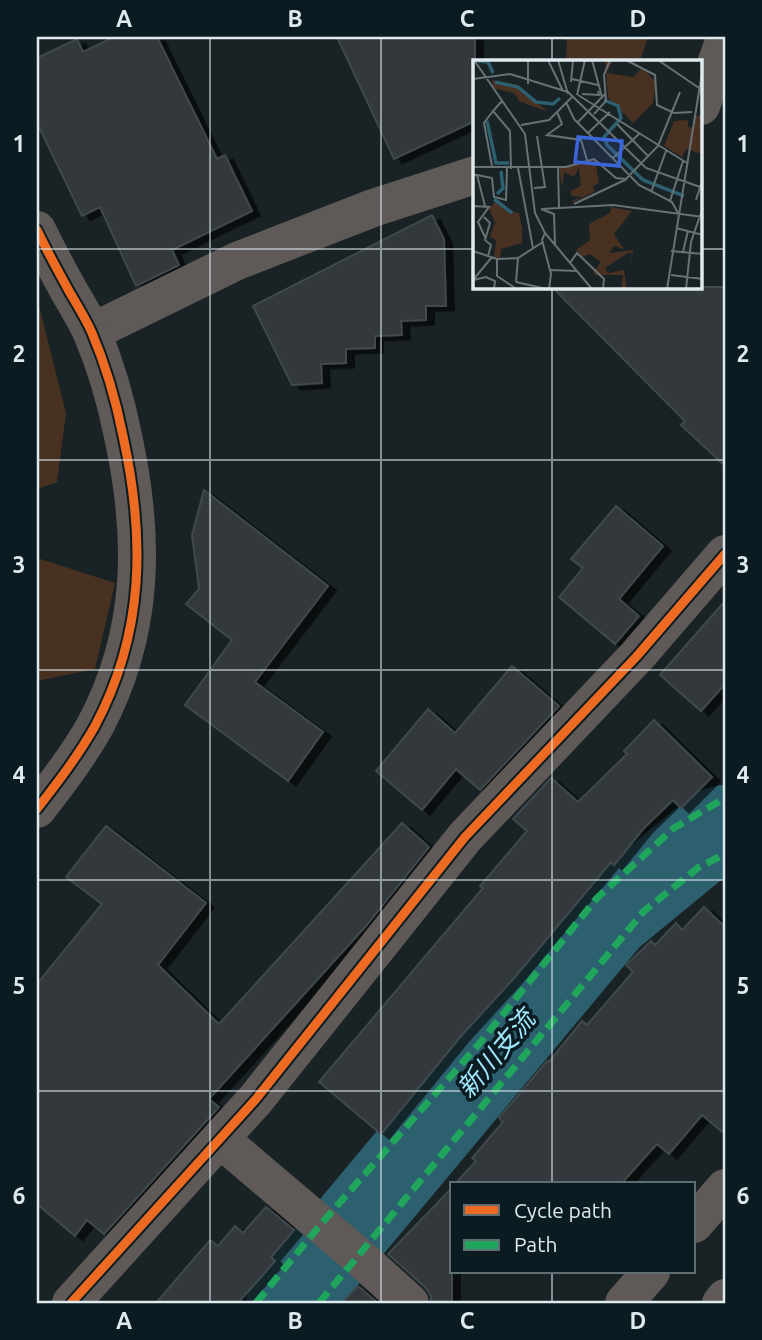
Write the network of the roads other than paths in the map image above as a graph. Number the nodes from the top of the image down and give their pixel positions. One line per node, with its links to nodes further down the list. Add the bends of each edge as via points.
1 (725, 39): 2 (street)
2 (702, 103)
3 (473, 176): 5 (street, via 373,208 237,261)
4 (37, 230): 5 (street)
5 (92, 332): 7 (street, via 114,398 133,480 139,566 122,656 96,724)
6 (725, 554): 8 (street, via 637,656 465,836)
7 (37, 809)
8 (220, 1139): 13 (street); 14 (street)
9 (725, 1188): 10 (street)
10 (696, 1222)
11 (649, 1274): 15 (street)
12 (725, 1298): 16 (street)
13 (71, 1303)
14 (410, 1303)
15 (624, 1303)
16 (721, 1303)

